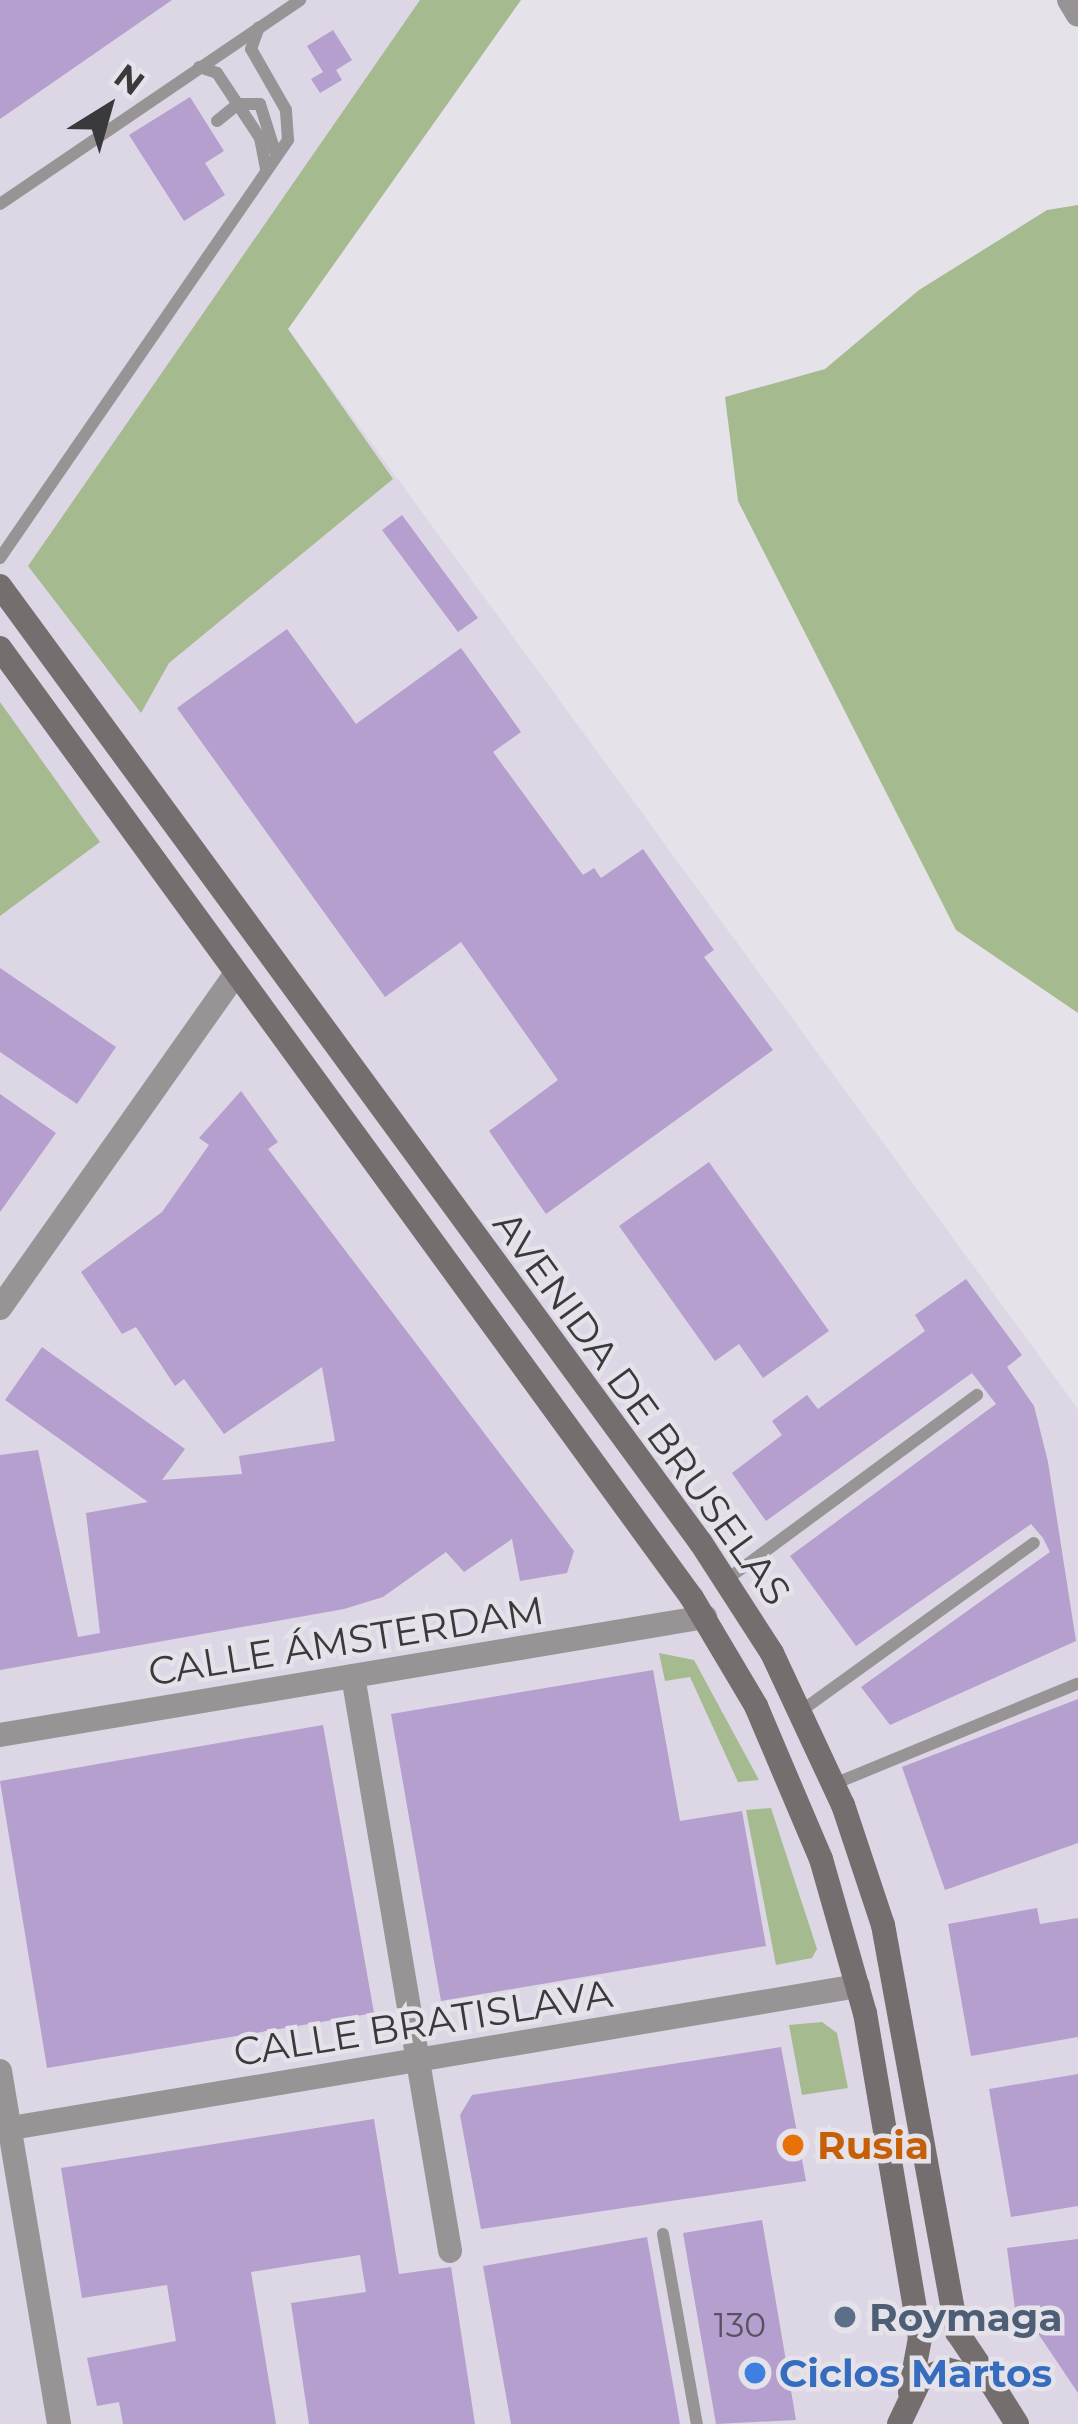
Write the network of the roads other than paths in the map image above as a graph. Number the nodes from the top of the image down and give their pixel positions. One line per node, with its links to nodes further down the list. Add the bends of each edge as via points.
1 (300, 0): 4 (lane)
2 (1069, 0): 3 (street)
3 (1078, 15)
4 (259, 27): 5 (lane); 8 (lane, via 251,49 290,126)
5 (198, 68): 6 (lane, via 217,73); 10 (lane)
6 (238, 104): 7 (lane); 8 (lane, via 260,104); 9 (lane, via 260,137)
7 (217, 121)
8 (276, 155): 9 (lane)
9 (266, 170): 11 (lane)
10 (0, 204)
11 (0, 558)
12 (0, 586): 14 (main road, AVENIDA DE BRUSELAS)
13 (0, 648): 15 (main road, AVENIDA DE BRUSELAS)
14 (265, 949): 15 (main road); 19 (main road, AVENIDA DE BRUSELAS)
15 (236, 973): 16 (street); 20 (main road, AVENIDA DE BRUSELAS)
16 (0, 1308)
17 (977, 1395): 19 (lane)
18 (1034, 1543): 23 (lane)
19 (732, 1590): 20 (main road); 23 (main road, AVENIDA DE BRUSELAS)
20 (705, 1617): 21 (street, CALLE ÁMSTERDAM); 27 (main road, AVENIDA DE BRUSELAS, via 790,1780)
21 (353, 1676): 24 (street, CALLE ÁMSTERDAM); 28 (street)
22 (1077, 1684): 25 (lane)
23 (801, 1711): 25 (main road, AVENIDA DE BRUSELAS)
24 (0, 1735)
25 (834, 1784): 26 (main road, AVENIDA DE BRUSELAS)
26 (897, 1978): 27 (main road); 33 (main road, AVENIDA DE BRUSELAS, via 957,2332)
27 (858, 1986): 28 (street, CALLE BRATISLAVA); 34 (main road, AVENIDA DE BRUSELAS, via 920,2338)
28 (416, 2061): 30 (street, CALLE BRATISLAVA); 32 (street)
29 (0, 2071): 30 (street)
30 (5, 2129): 35 (street)
31 (663, 2234): 36 (lane)
32 (450, 2251)
33 (990, 2381): 34 (main road, via 946,2368); 38 (main road, AVENIDA DE BRUSELAS)
34 (910, 2392): 37 (main road, AVENIDA DE BRUSELAS)
35 (58, 2424)
36 (697, 2424)
37 (899, 2424)
38 (1017, 2424)

